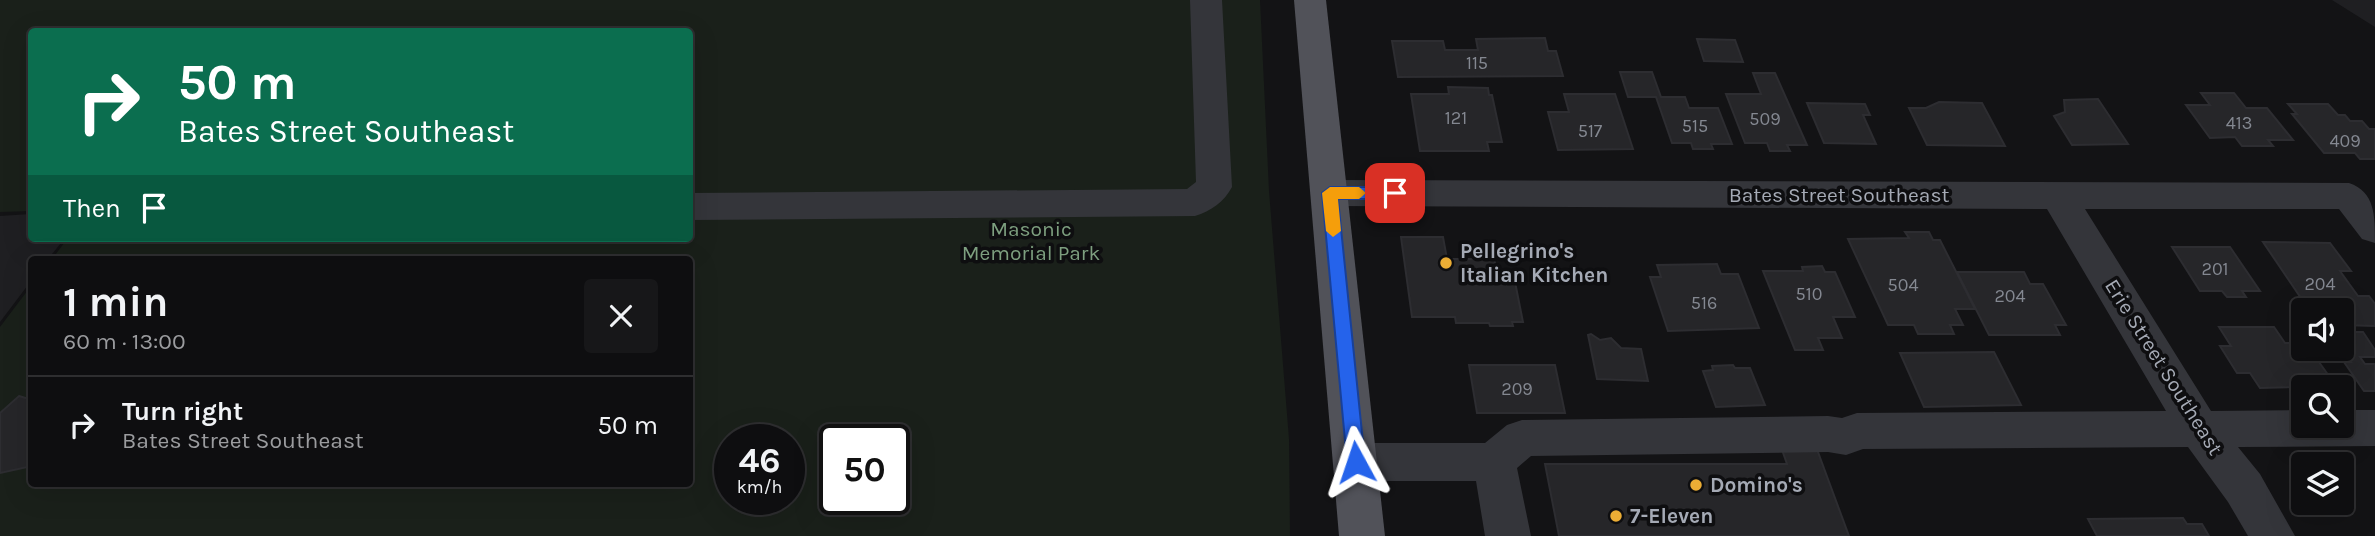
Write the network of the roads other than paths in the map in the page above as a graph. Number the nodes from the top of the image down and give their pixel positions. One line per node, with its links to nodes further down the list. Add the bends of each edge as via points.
1 (1206, 0): 5 (street, via 1214,187 1195,202)
2 (1310, 0): 3 (main road)
3 (1330, 193): 4 (street, Bates Street Southeast); 9 (main road)
4 (2059, 196): 6 (street, Bates Street Southeast, via 2349,197); 7 (street, Erie Street Southeast)
5 (693, 206)
6 (2375, 229)
7 (2198, 427): 8 (street); 10 (street, via 1857,432 1846,438 1828,434 1522,438); 13 (street, Erie Street Southeast, via 2244,488)
8 (2375, 428)
9 (1356, 462): 10 (street); 11 (main road)
10 (1494, 462): 12 (street)
11 (1362, 536)
12 (1508, 536)
13 (2272, 536)

